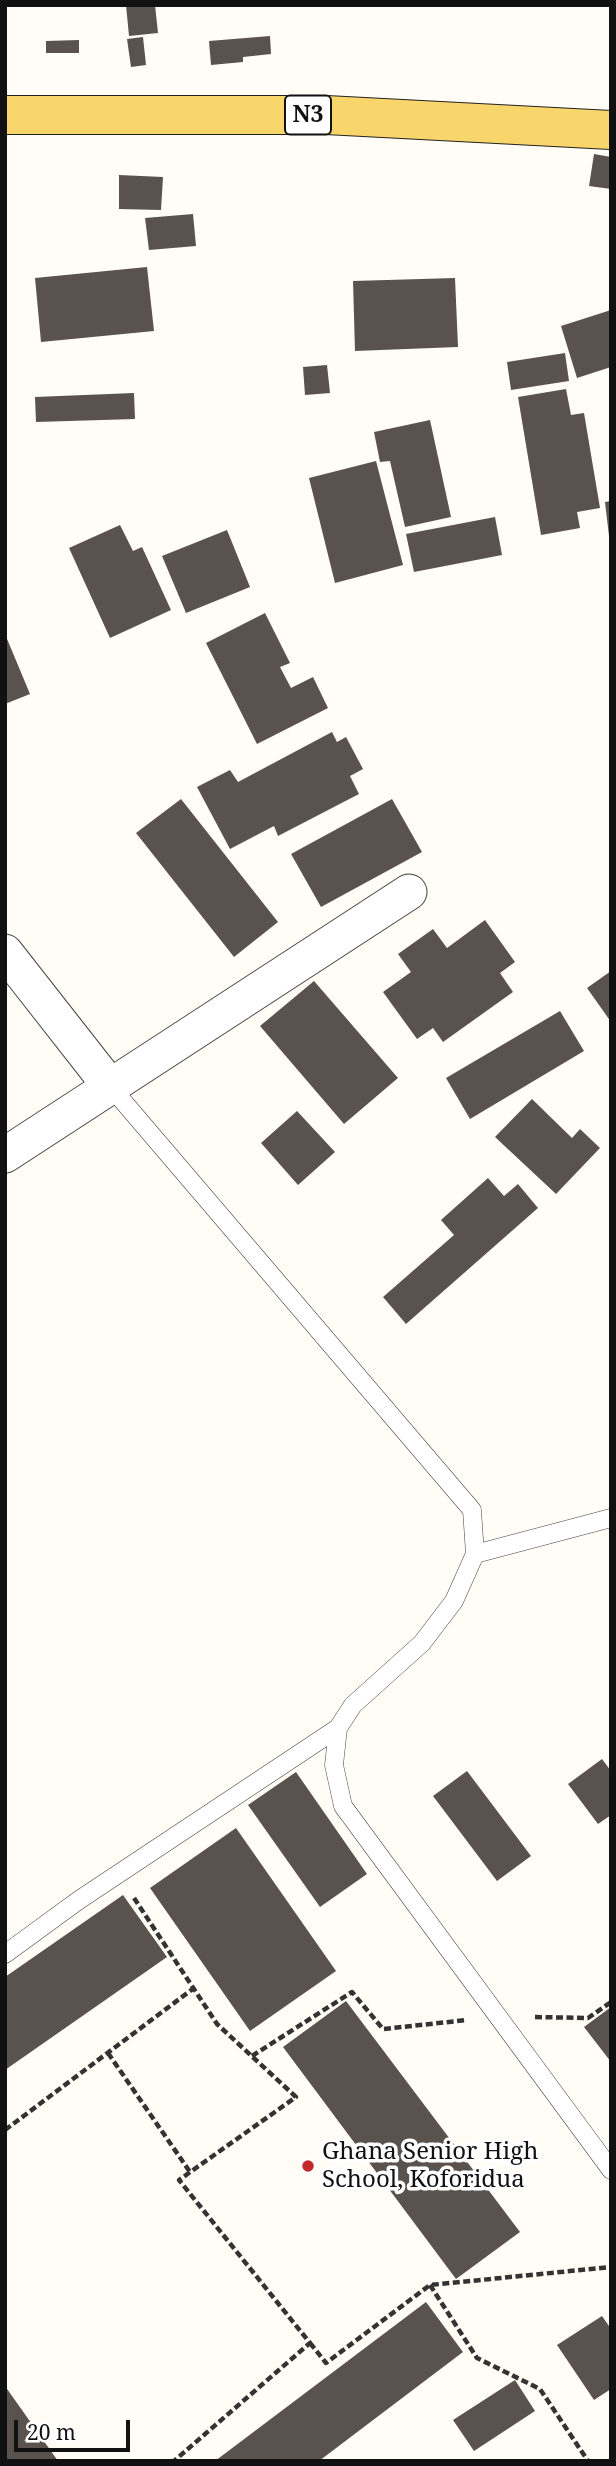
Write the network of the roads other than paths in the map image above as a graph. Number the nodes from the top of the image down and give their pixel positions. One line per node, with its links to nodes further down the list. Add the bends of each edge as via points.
1 (5, 115): 2 (main road, N3, via 327,115)
2 (611, 130)
3 (409, 892): 5 (street)
4 (5, 952): 5 (street)
5 (110, 1086): 6 (street); 8 (lane, via 472,1510)
6 (5, 1156)
7 (611, 1518): 8 (lane)
8 (475, 1554): 9 (lane, via 454,1601 422,1643 371,1685)
9 (338, 1728): 10 (lane); 11 (lane, via 334,1765 343,1806)
10 (5, 1954)
11 (611, 2170)

